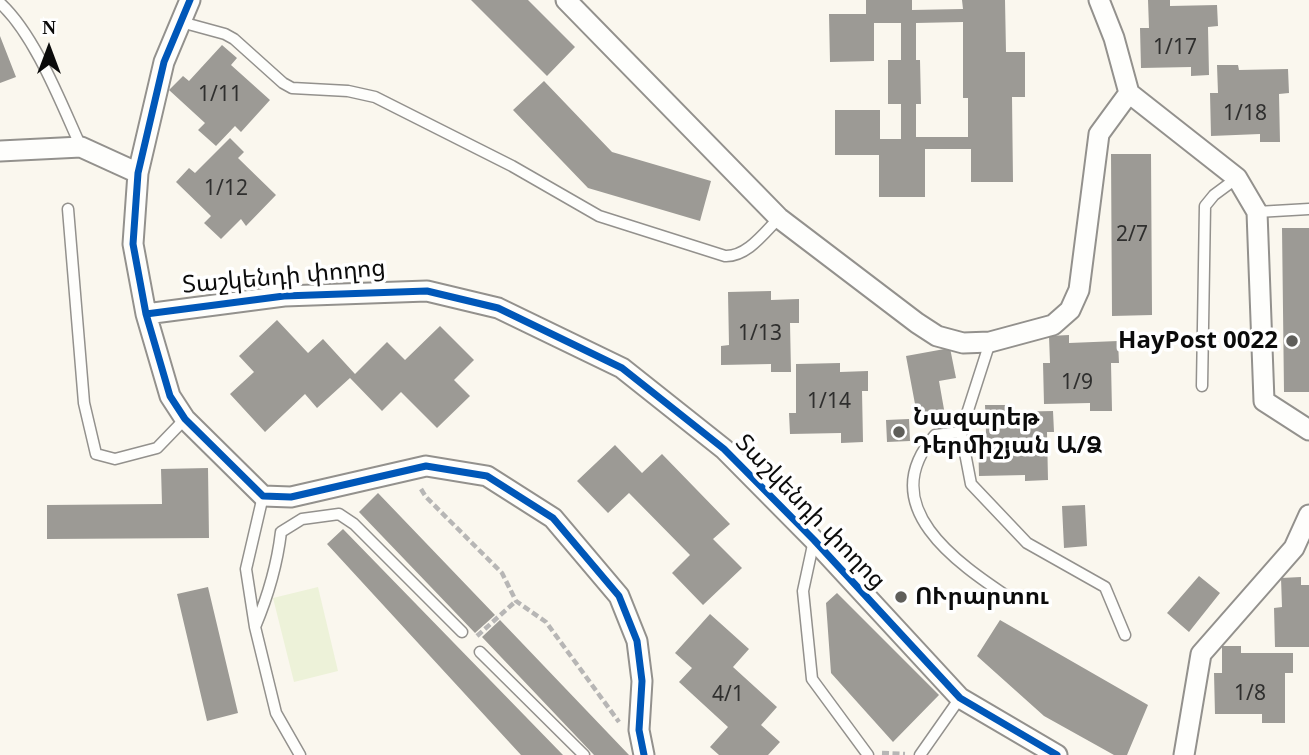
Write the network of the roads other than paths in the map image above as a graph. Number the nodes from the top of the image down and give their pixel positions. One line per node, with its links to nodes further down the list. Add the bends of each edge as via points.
1 (190, 0): 5 (street)
2 (566, 0): 14 (street)
3 (1099, 0): 6 (street)
4 (0, 3): 7 (lane, via 47,73)
5 (181, 22): 9 (street, via 164,62); 14 (lane, via 234,39 292,88 376,97 599,216 725,256 743,252)
6 (1129, 93): 10 (street); 16 (street, via 1099,134 1079,289 1070,310 1053,325)
7 (81, 148): 8 (street); 9 (street)
8 (0, 151)
9 (138, 173): 15 (street, via 133,244)
10 (1237, 178): 13 (street); 17 (lane, via 1205,206)
11 (68, 209): 18 (lane, via 85,403 96,454 115,459 158,448)
12 (1309, 209): 13 (lane)
13 (1257, 212): 19 (street, via 1264,401)
14 (779, 218): 16 (street, via 937,336)
15 (146, 314): 18 (street, via 170,396); 23 (street, Տաշկենդի փողոց, via 284,296 427,291 498,308 622,369 724,449)
16 (990, 342): 20 (lane)
17 (1202, 386)
18 (185, 419): 21 (street)
19 (1309, 430)
20 (961, 432): 24 (lane, via 935,435 923,449 914,472 913,496 919,516 951,554); 27 (lane, via 971,484 1027,543 1105,587)
21 (263, 496): 25 (lane, via 246,569); 30 (street, via 291,497 426,466 487,476 553,518 619,596 637,640)
22 (1309, 515): 36 (street, via 1294,548 1201,654)
23 (814, 540): 29 (street, Տաշկենդի փողոց); 31 (lane, via 803,591 812,679)
24 (1011, 599)
25 (255, 627): 26 (lane, via 269,591 281,532 302,519 339,514); 32 (lane, via 276,713)
26 (462, 632)
27 (1125, 635)
28 (481, 652): 33 (lane)
29 (960, 698): 34 (lane); 35 (street, Տաշկենդի փողոց)
30 (643, 752)
31 (868, 754)
32 (300, 755)
33 (584, 755)
34 (920, 755)
35 (1057, 755)
36 (1184, 755)

